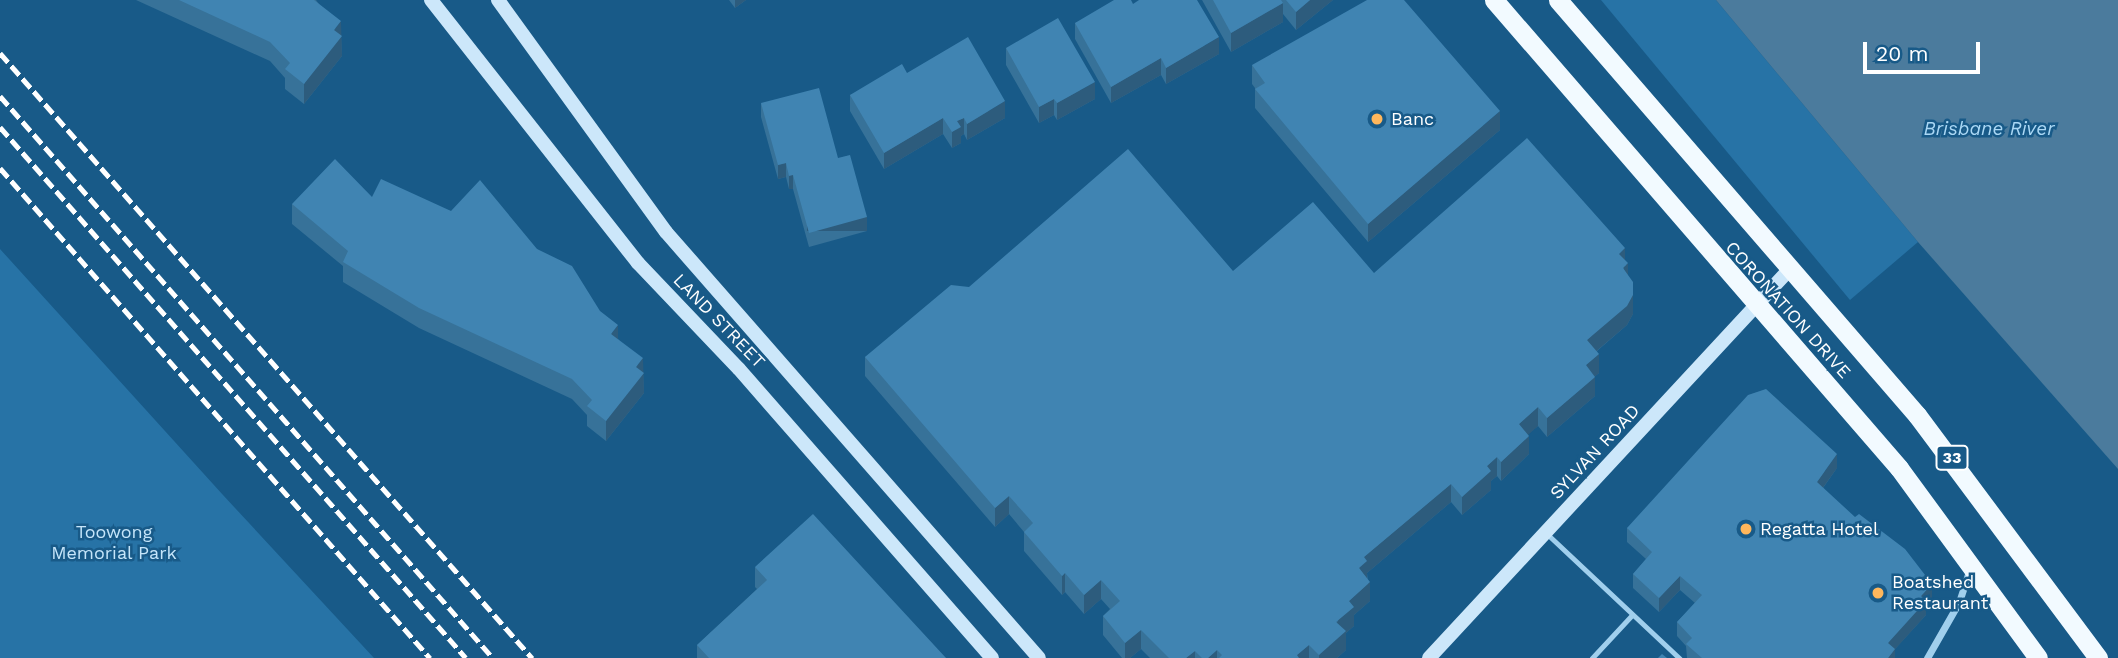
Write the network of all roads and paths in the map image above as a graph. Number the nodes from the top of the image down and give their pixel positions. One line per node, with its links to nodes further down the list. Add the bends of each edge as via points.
1 (431, 0): 10 (main road, LAND STREET, via 654,281 739,369)
2 (498, 0): 11 (main road, LAND STREET, via 666,232)
3 (1494, 0): 6 (highway, CORONATION DRIVE)
4 (1558, 0): 5 (highway, CORONATION DRIVE / 33)
5 (1788, 271): 6 (main road, SYLVAN ROAD); 17 (highway, CORONATION DRIVE / 33, via 1977,489)
6 (1756, 307): 7 (main road, SYLVAN ROAD); 8 (highway, CORONATION DRIVE, via 1899,468)
7 (1546, 533): 9 (lane); 12 (main road, SYLVAN ROAD)
8 (1972, 562): 15 (street, via 1959,602); 16 (highway, CORONATION DRIVE)
9 (1632, 615): 13 (lane); 14 (lane)
10 (992, 658)
11 (1039, 658)
12 (1429, 658)
13 (1592, 658)
14 (1679, 658)
15 (1927, 658)
16 (2038, 658)
17 (2098, 658)

